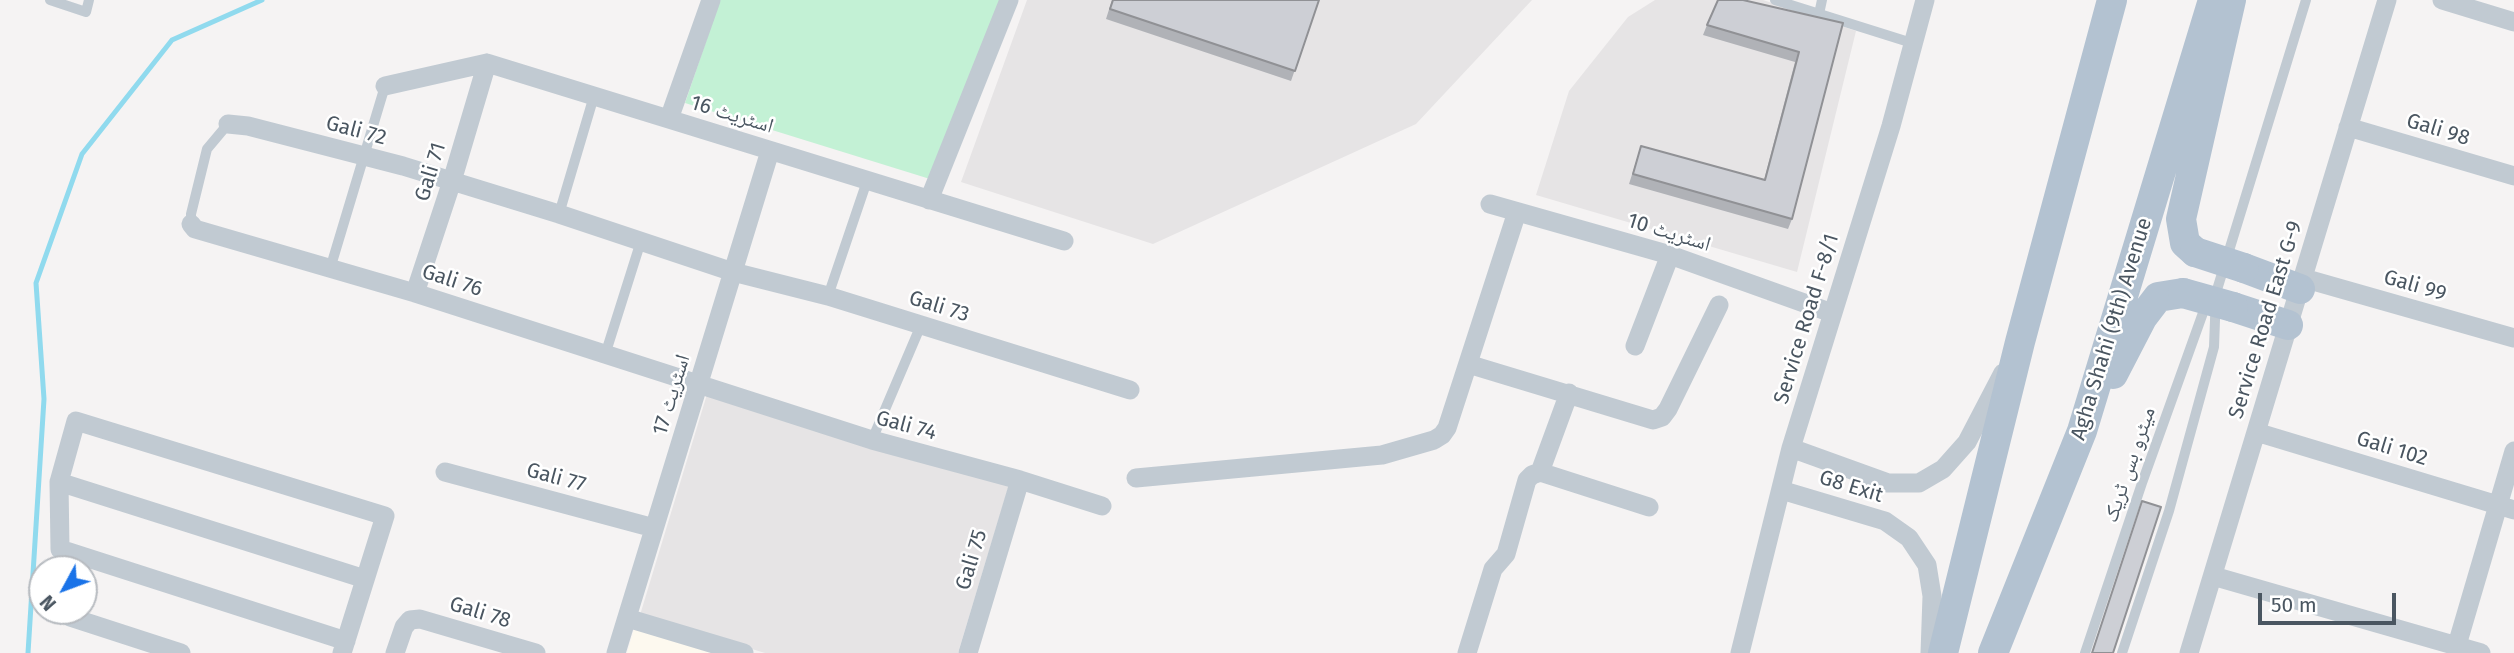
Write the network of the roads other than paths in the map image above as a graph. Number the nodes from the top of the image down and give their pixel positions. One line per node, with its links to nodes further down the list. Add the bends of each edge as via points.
1 (50, 0): 2 (lane, via 86,12)
2 (89, 0)
3 (711, 0): 20 (street)
4 (1009, 0): 28 (street)
5 (1775, 0): 14 (lane)
6 (1822, 0): 14 (lane)
7 (1925, 0): 16 (street, Service Road F-8/1)
8 (2112, 0): 47 (main road)
9 (2213, 0): 54 (main road, Agha Shahi (9th) Avenue)
10 (2231, 0): 38 (main road, bridge, via 2181,219 2185,243 2195,252)
11 (2306, 0): 41 (lane, میٹرو بس ٹریک)
12 (2387, 0): 22 (street, Service Road East G-9)
13 (2442, 0): 15 (street)
14 (1819, 14): 16 (lane)
15 (2514, 22)
16 (1912, 43): 43 (street, Service Road F-8/1)
17 (487, 63): 18 (street, اسٹریٹ 16); 19 (street, اسٹریٹ 16); 26 (street, Gali 71)
18 (385, 86): 24 (lane)
19 (594, 96): 20 (street, اسٹریٹ 16); 31 (lane)
20 (668, 119): 23 (street, اسٹریٹ 16)
21 (238, 125): 24 (street, Gali 72); 32 (lane, via 207,149)
22 (2348, 127): 25 (street, Gali 98); 38 (street, Service Road East G-9)
23 (770, 151): 27 (street, اسٹریٹ 16); 37 (street, اسٹریٹ 17)
24 (363, 156): 26 (street, Gali 72); 36 (lane)
25 (2514, 176)
26 (452, 181): 31 (street, Gali 72); 39 (street, Gali 71)
27 (867, 181): 28 (street, اسٹریٹ 16); 40 (lane)
28 (929, 200): 34 (street, اسٹریٹ 16)
29 (1490, 204): 30 (street, اسٹریٹ 10)
30 (1517, 212): 35 (street, اسٹریٹ 10); 50 (street)
31 (559, 214): 33 (street)
32 (191, 224): 36 (street, Gali 76, via 195,229)
33 (641, 241): 37 (street); 49 (lane)
34 (1063, 241)
35 (1670, 254): 43 (street, اسٹریٹ 10); 48 (street)
36 (330, 269): 39 (street, Gali 76)
37 (733, 272): 40 (street, Gali 73); 51 (street, اسٹریٹ 17)
38 (2301, 283): 45 (street, Service Road East G-9); 46 (street, Gali 99)
39 (415, 293): 49 (street, Gali 76)
40 (828, 296): 44 (street, Gali 73)
41 (2225, 300): 45 (main road); 54 (main road, bridge, via 2183,293 2158,297 2142,318); 88 (lane, میٹرو بس ٹریک, via 2204,310); 89 (lane, میٹرو بس ٹریک, via 2169,511)
42 (1719, 306): 53 (street, via 1662,417 1653,420)
43 (1832, 313): 57 (street, Service Road F-8/1)
44 (921, 325): 52 (street, Gali 73); 56 (lane)
45 (2288, 325): 55 (street, Service Road East G-9)
46 (2514, 338)
47 (2020, 342): 57 (street, via 1967,442 1943,468 1919,482 1888,483); 86 (main road)
48 (1635, 346)
49 (605, 355): 51 (street, Gali 76)
50 (1468, 364): 53 (street); 61 (street, via 1447,428 1434,440 1382,455)
51 (700, 384): 56 (street, Gali 74); 68 (street, اسٹریٹ 17)
52 (1130, 390)
53 (1569, 393): 60 (street)
54 (2082, 431): 87 (main road, Agha Shahi (9th) Avenue)
55 (2256, 432): 66 (street, Gali 102); 71 (street, Service Road East G-9)
56 (872, 440): 62 (street, Gali 74)
57 (1791, 448): 64 (street, Service Road F-8/1)
58 (2514, 451): 66 (street)
59 (445, 472): 68 (street, Gali 77)
60 (1540, 472): 67 (street); 83 (street, via 1527,480 1506,554 1493,569)
61 (1136, 478)
62 (1020, 480): 65 (street, Gali 74); 82 (street, Gali 75)
63 (59, 482): 69 (street); 72 (street); 72 (street, via 76,421 385,516)
64 (1781, 490): 84 (street, Service Road F-8/1); 85 (street, G8 Exit, via 1885,521 1909,538 1927,565 1932,596)
65 (1102, 506)
66 (2506, 507): 75 (street)
67 (1650, 508)
68 (654, 528): 73 (street, اسٹریٹ 17)
69 (61, 555)
70 (98, 571): 76 (street)
71 (2213, 576): 75 (street); 90 (street, Service Road East G-9)
72 (365, 579): 76 (street)
73 (627, 618): 80 (street, اسٹریٹ 17); 81 (street)
74 (95, 625): 77 (street)
75 (2457, 645): 91 (street)
76 (344, 647)
77 (181, 653)
78 (395, 653): 79 (street, Gali 78, via 404,627 410,620 420,619)
79 (536, 653)
80 (616, 653)
81 (744, 653)
82 (968, 653)
83 (1467, 653)
84 (1740, 653)
85 (1930, 653)
86 (1943, 653)
87 (1993, 653)
88 (2085, 653)
89 (2122, 653)
90 (2189, 653)
91 (2479, 653)

